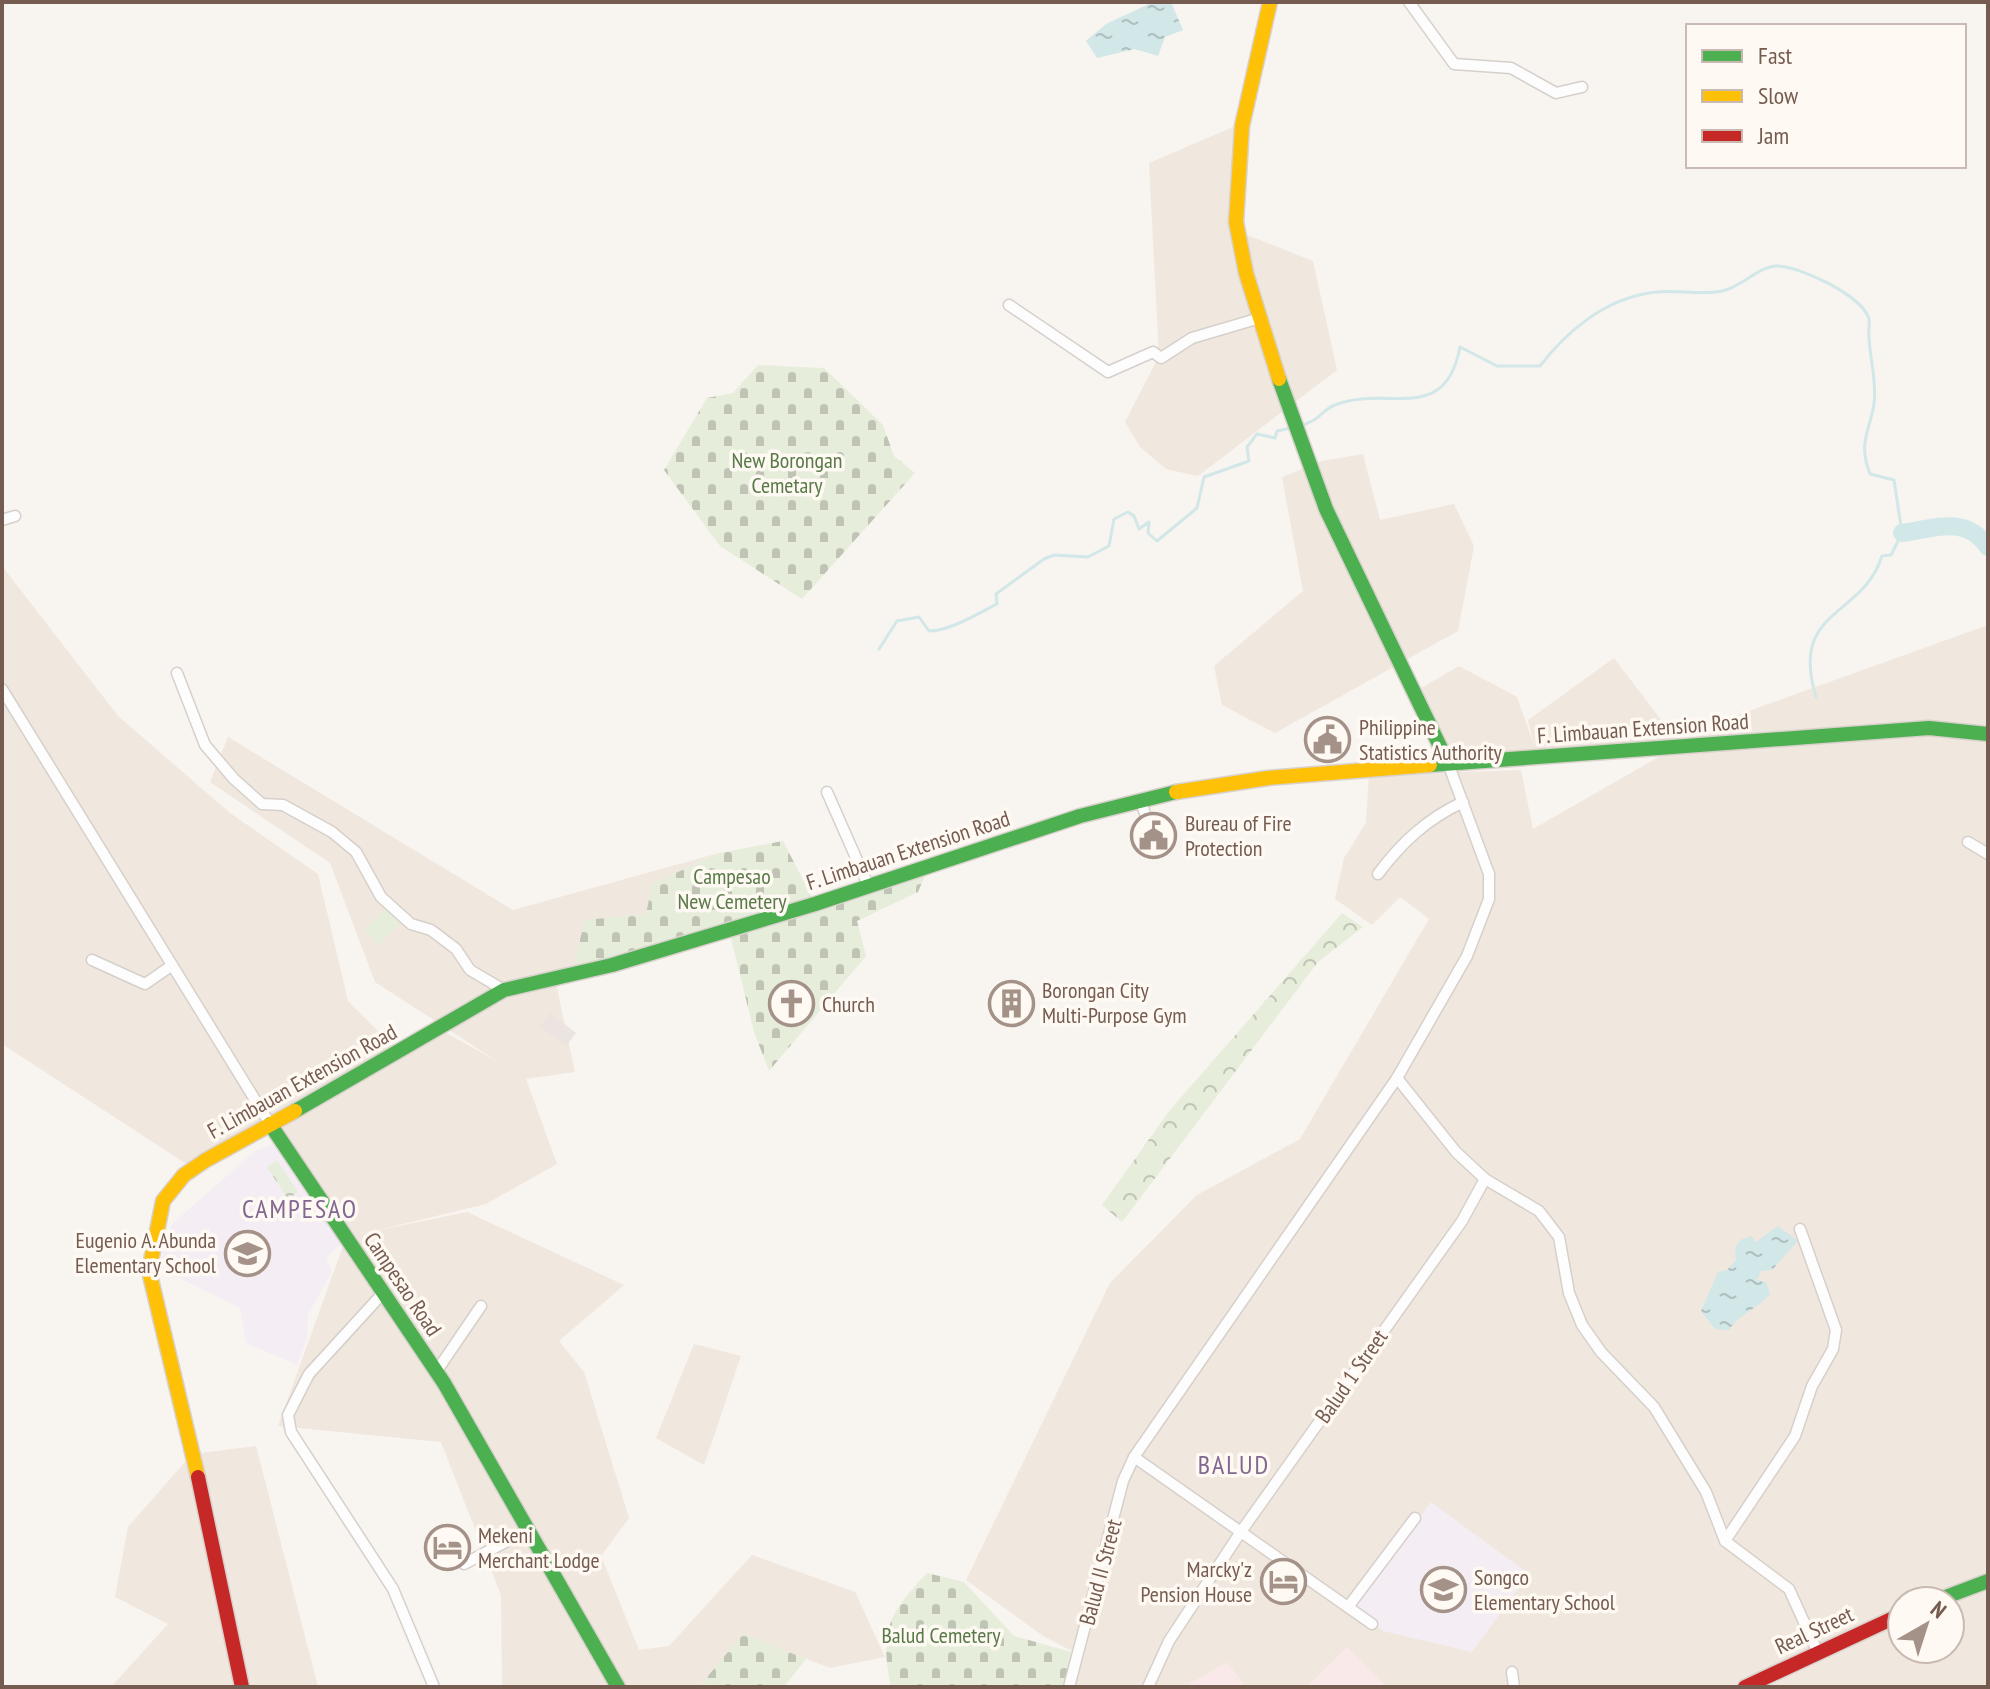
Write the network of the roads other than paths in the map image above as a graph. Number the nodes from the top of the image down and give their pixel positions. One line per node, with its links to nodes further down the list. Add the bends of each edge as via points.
1 (1270, 2): 5 (street, via 1242,126 1236,222)
2 (1409, 2): 3 (street, via 1454,64 1511,68 1556,93)
3 (1582, 87)
4 (1009, 305): 5 (street, via 1108,372 1153,352 1161,358 1192,338)
5 (1260, 318): 11 (street, via 1345,552)
6 (15, 516): 7 (street)
7 (2, 520)
8 (177, 673): 22 (street, via 205,745 234,779 262,804 283,805 332,832 356,852 381,897 411,924 431,930 456,949 470,970)
9 (2, 689): 21 (street, Campesao Road)
10 (1988, 734): 11 (street, F. Limbauan Extension Road, via 1929,728)
11 (1448, 763): 13 (street, F. Limbauan Extension Road, via 1254,780); 14 (street, Balud II Street)
12 (827, 792): 19 (street)
13 (1140, 800): 15 (street); 19 (street, F. Limbauan Extension Road)
14 (1463, 802): 18 (street, via 1433,816); 23 (street, Balud II Street, via 1489,874 1489,899 1467,956)
15 (1146, 816)
16 (1968, 842): 17 (street)
17 (1988, 854)
18 (1378, 874)
19 (868, 885): 22 (street, F. Limbauan Extension Road, via 612,965)
20 (92, 960): 21 (street, via 145,984)
21 (171, 966): 24 (street, Campesao Road)
22 (504, 990): 24 (street, F. Limbauan Extension Road)
23 (1397, 1078): 25 (street, via 1456,1152); 30 (street, Balud II Street)
24 (270, 1124): 27 (street, Campesao Road); 43 (street, F. Limbauan Extension Road, via 184,1175 163,1201 149,1271 218,1560)
25 (1485, 1179): 33 (street, Balud 1 Street, via 1462,1221); 34 (street, via 1539,1211 1559,1237 1569,1293 1582,1325 1654,1407 1706,1492)
26 (1800, 1229): 34 (street, via 1836,1330 1833,1349 1812,1386 1795,1436)
27 (383, 1293): 29 (street, Campesao Road); 44 (street, via 309,1374 288,1415 291,1432 393,1589)
28 (481, 1306): 29 (street)
29 (436, 1372): 32 (street, Campesao Road)
30 (1134, 1457): 33 (street); 46 (street, Balud II Street, via 1123,1481)
31 (1415, 1518): 38 (street)
32 (528, 1530): 35 (street); 45 (street, Campesao Road)
33 (1240, 1533): 38 (street); 47 (street, Balud 1 Street, via 1169,1641)
34 (1725, 1541): 41 (street, via 1789,1589)
35 (464, 1564)
36 (1988, 1581): 37 (street)
37 (1966, 1589)
38 (1348, 1607): 40 (street)
39 (1886, 1621): 41 (street, Real Street)
40 (1372, 1624)
41 (1818, 1653): 49 (street, Real Street)
42 (1512, 1672): 48 (street)
43 (242, 1687)
44 (434, 1687)
45 (618, 1687)
46 (1069, 1687)
47 (1148, 1687)
48 (1514, 1687)
49 (1745, 1687)

